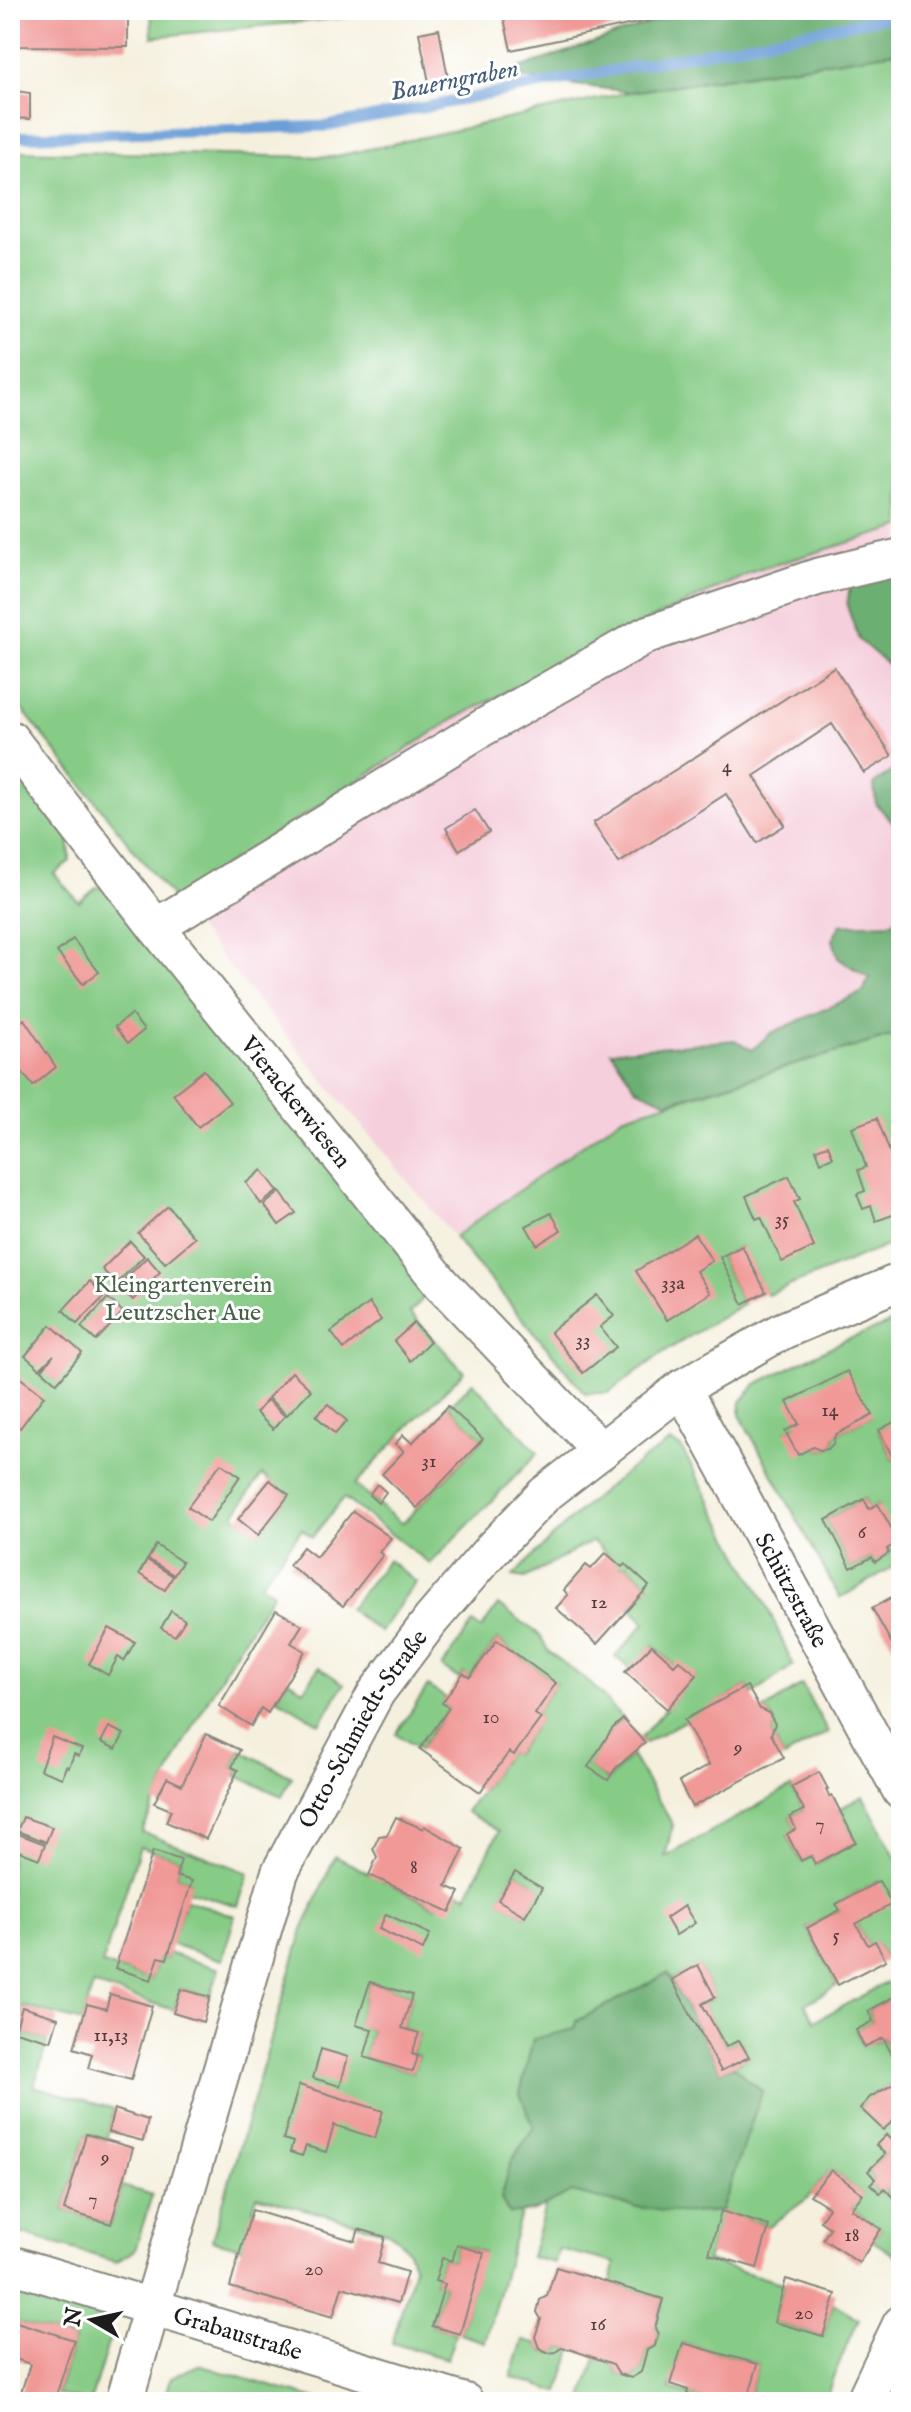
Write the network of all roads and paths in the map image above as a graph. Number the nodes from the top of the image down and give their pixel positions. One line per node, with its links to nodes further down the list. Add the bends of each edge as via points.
1 (901, 557): 3 (street, via 817,577 646,635)
2 (10, 739): 3 (street, Vierackerwiesen)
3 (156, 927): 6 (street, Vierackerwiesen, via 442,1284)
4 (901, 1281): 5 (street, Otto-Schmiedt-Straße, via 782,1331)
5 (682, 1388): 6 (street, Otto-Schmiedt-Straße); 7 (street, Schützstraße)
6 (601, 1451): 9 (street, Otto-Schmiedt-Straße, via 545,1494 431,1620 376,1693 280,1872)
7 (901, 1791)
8 (10, 2264): 9 (street, Grabaustraße)
9 (152, 2306): 11 (street, Otto-Schmiedt-Straße); 12 (street, Grabaustraße)
10 (901, 2324): 13 (street)
11 (124, 2402)
12 (465, 2402)
13 (864, 2402)

